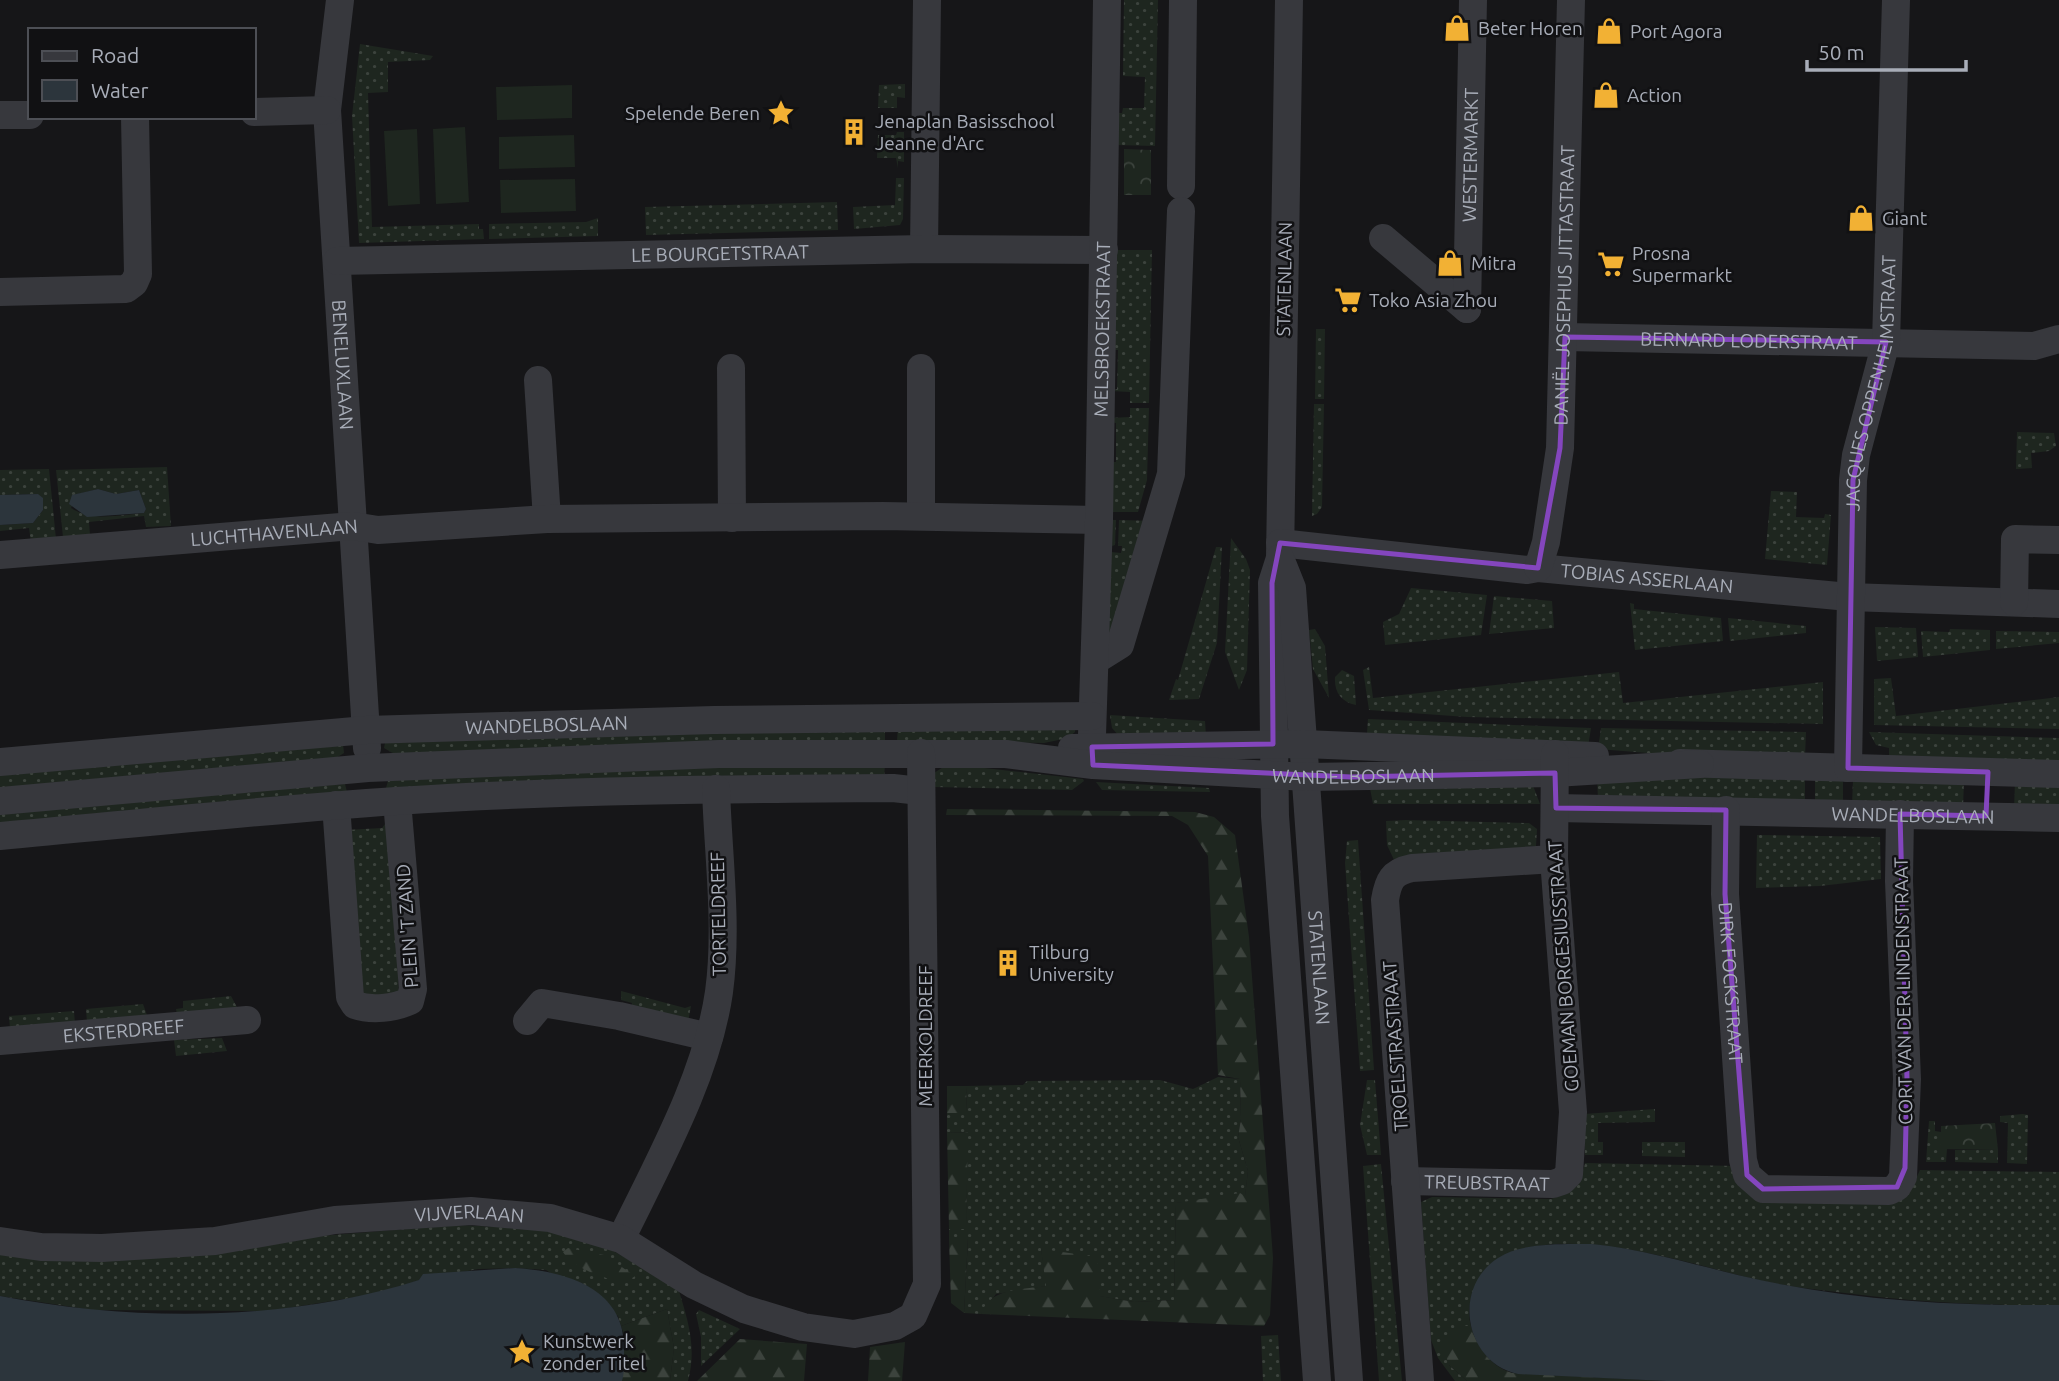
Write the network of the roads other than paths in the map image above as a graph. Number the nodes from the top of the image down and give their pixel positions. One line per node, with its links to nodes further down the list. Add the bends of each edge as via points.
1 (340, 0): 9 (street, BENELUXLAAN)
2 (927, 0): 15 (street)
3 (1107, 0): 16 (street, MELSBROEKSTRAAT)
4 (1183, 0): 37 (street, via 1171,474 1120,645)
5 (1289, 0): 31 (street, STATENLAAN)
6 (1473, 0): 14 (street, WESTERMARKT, via 1467,309)
7 (1571, 0): 19 (street, DANIËL JOSEPHUS JITTASTRAAT)
8 (1896, 0): 21 (street, JACQUES OPPENHEIMSTRAAT)
9 (327, 110): 10 (street); 17 (street, BENELUXLAAN)
10 (256, 112)
11 (0, 115): 12 (street)
12 (28, 115)
13 (135, 119): 18 (street, via 138,274 134,283 126,289)
14 (1383, 238)
15 (924, 248): 16 (street, LE BOURGETSTRAAT); 17 (street, LE BOURGETSTRAAT)
16 (1104, 250): 28 (street, MELSBROEKSTRAAT)
17 (337, 261): 29 (street, BENELUXLAAN)
18 (0, 292)
19 (1565, 337): 21 (street, BERNARD LODERSTRAAT); 33 (street, DANIËL JOSEPHUS JITTASTRAAT, via 1560,448)
20 (2059, 339): 21 (street, BERNARD LODERSTRAAT, via 2034,345)
21 (1886, 342): 34 (street, JACQUES OPPENHEIMSTRAAT, via 1856,455)
22 (921, 368): 25 (street)
23 (731, 369): 26 (street)
24 (538, 380): 27 (street)
25 (921, 516): 26 (street, LUCHTHAVENLAAN); 28 (street, LUCHTHAVENLAAN)
26 (732, 518): 27 (street, LUCHTHAVENLAAN)
27 (547, 519): 29 (street, LUCHTHAVENLAAN, via 378,530)
28 (1099, 520): 37 (street, MELSBROEKSTRAAT)
29 (353, 526): 32 (street, LUCHTHAVENLAAN); 39 (street, BENELUXLAAN)
30 (2059, 540): 35 (street, via 2015,539)
31 (1280, 551): 33 (street, TOBIAS ASSERLAAN); 40 (street, STATENLAAN, via 1272,583); 41 (street, STATENLAAN, via 1292,588)
32 (0, 555)
33 (1538, 568): 34 (street, TOBIAS ASSERLAAN)
34 (1849, 597): 35 (street, TOBIAS ASSERLAAN); 47 (street, JACQUES OPPENHEIMSTRAAT)
35 (2014, 602): 36 (street, TOBIAS ASSERLAAN)
36 (2059, 604)
37 (1096, 660): 38 (street, MELSBROEKSTRAAT)
38 (1092, 716): 39 (street, WANDELBOSLAAN, via 714,719); 43 (street, MELSBROEKSTRAAT)
39 (366, 730): 44 (street, WANDELBOSLAAN); 46 (street, BENELUXLAAN)
40 (1273, 744): 41 (street, WANDELBOSLAAN); 43 (street, WANDELBOSLAAN); 50 (street, STATENLAAN)
41 (1304, 744): 45 (street, WANDELBOSLAAN); 51 (street, STATENLAAN)
42 (921, 753): 43 (street, WANDELBOSLAAN); 46 (street, WANDELBOSLAAN, via 719,754); 53 (street, MEERKOLDREEF)
43 (1092, 756): 50 (street, WANDELBOSLAAN)
44 (0, 762)
45 (1555, 763): 47 (street, WANDELBOSLAAN); 51 (street, WANDELBOSLAAN); 57 (street, GOEMAN BORGESIUSSTRAAT)
46 (368, 768): 54 (street, WANDELBOSLAAN); 55 (street, PLEIN 'T ZAND)
47 (1848, 768): 48 (street, WANDELBOSLAAN)
48 (1988, 772): 49 (street, WANDELBOSLAAN); 60 (street)
49 (2059, 774)
50 (1274, 775): 51 (street, WANDELBOSLAAN); 74 (street, STATENLAAN)
51 (1307, 777): 75 (street, STATENLAAN)
52 (716, 789): 53 (street); 55 (street); 66 (street, TORTELDREEF, via 721,943 719,991)
53 (920, 790): 73 (street, MEERKOLDREEF, via 928,1284)
54 (0, 801)
55 (384, 802): 56 (street); 56 (street, PLEIN 'T ZAND, via 413,989 410,1001 400,1006 365,1009 350,997)
56 (336, 805): 62 (street)
57 (1556, 808): 58 (street, WANDELBOSLAAN); 63 (street, GOEMAN BORGESIUSSTRAAT)
58 (1726, 810): 59 (street, WANDELBOSLAAN); 69 (street, DIRK FOCKSTRAAT, via 1725,894)
59 (1900, 814): 60 (street, WANDELBOSLAAN); 69 (street, CORT VAN DER LINDENSTRAAT, via 1907,1079 1905,1168 1897,1187 1889,1191 1763,1189 1748,1175)
60 (1986, 816): 61 (street, WANDELBOSLAAN)
61 (2059, 818)
62 (0, 836)
63 (1554, 859): 68 (street, GOEMAN BORGESIUSSTRAAT); 70 (street, TROELSTRASTRAAT, via 1412,868 1394,874 1388,882 1385,901)
64 (247, 1020): 67 (street, EKSTERDREEF)
65 (527, 1021): 66 (street, via 542,1003)
66 (709, 1037): 71 (street, TORTELDREEF, via 675,1128)
67 (0, 1041)
68 (1573, 1136): 70 (street, TREUBSTRAAT, via 1569,1174 1553,1184)
69 (1743, 1155)
70 (1405, 1181): 76 (street, TROELSTRASTRAAT)
71 (621, 1239): 72 (street, VIJVERLAAN, via 550,1218 471,1211 335,1220 215,1241 127,1247 41,1247); 73 (street, VIJVERLAAN, via 694,1285 744,1309 803,1327 854,1334 895,1326)
72 (0, 1241)
73 (913, 1316)
74 (1317, 1381)
75 (1349, 1381)
76 (1420, 1381)

